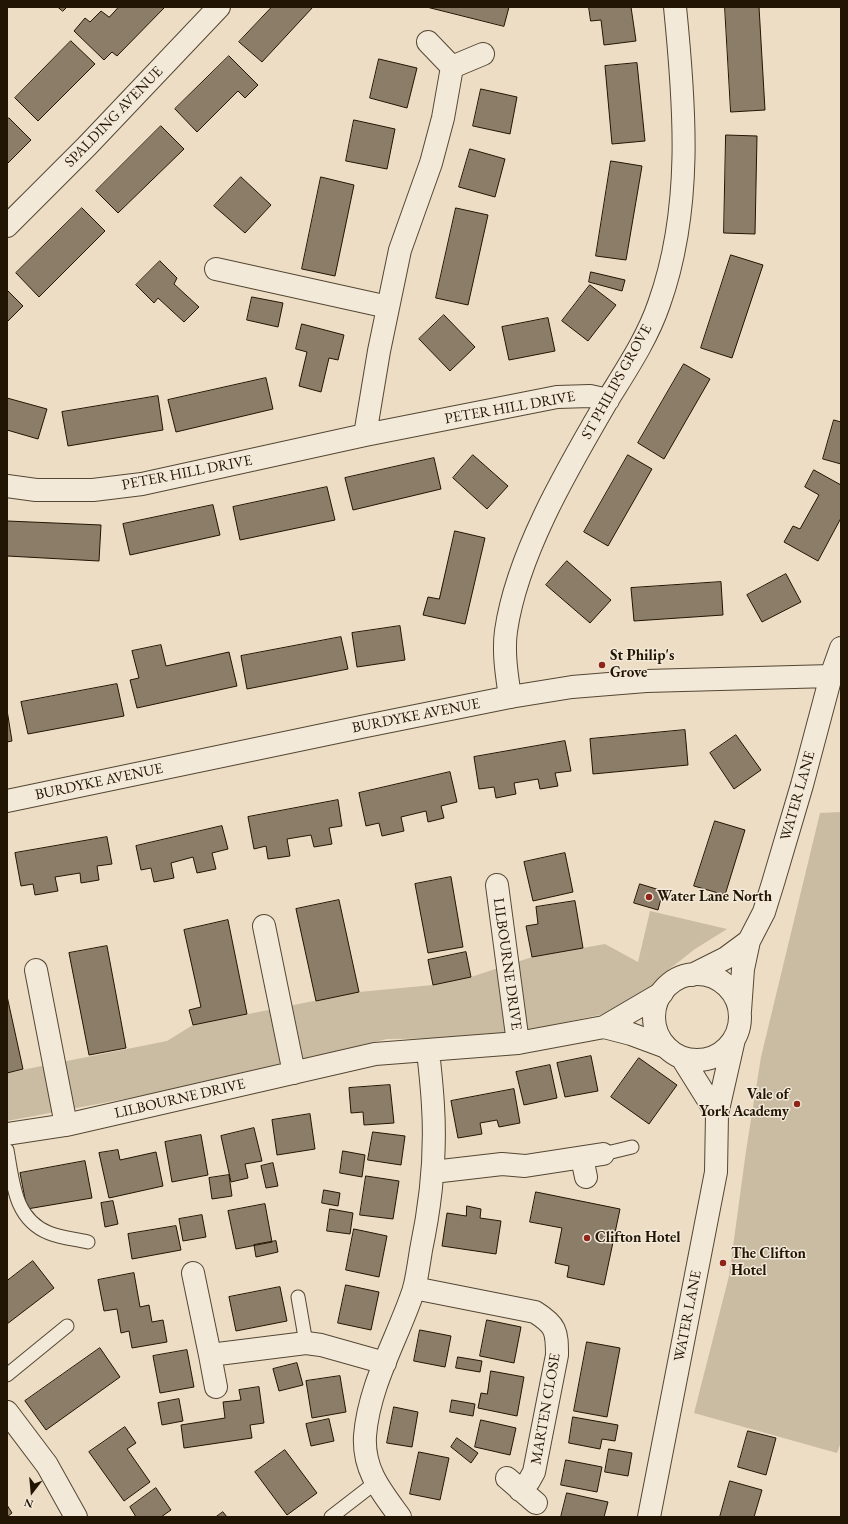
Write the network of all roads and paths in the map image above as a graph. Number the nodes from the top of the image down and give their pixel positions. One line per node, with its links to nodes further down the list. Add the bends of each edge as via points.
1 (219, 7): 6 (street, SPALDING AVENUE)
2 (675, 7): 9 (street, ST PHILIPS GROVE, via 684,137 682,203 673,260 659,306 637,352)
3 (428, 42): 5 (street)
4 (483, 54): 5 (street)
5 (452, 66): 8 (street, via 443,118 419,199 400,250)
6 (7, 226)
7 (216, 269): 8 (street)
8 (388, 307): 10 (street)
9 (608, 400): 10 (street, PETER HILL DRIVE, via 590,396 557,397); 14 (street, ST PHILIPS GROVE, via 565,475 524,565 511,606 506,633 506,667)
10 (365, 435): 11 (street, PETER HILL DRIVE, via 142,484 92,490 36,490)
11 (7, 486)
12 (841, 648): 13 (street, WATER LANE)
13 (831, 676): 14 (street, BURDYKE AVENUE, via 646,681 572,687); 18 (street, WATER LANE, via 773,883 764,912)
14 (510, 697): 15 (street, BURDYKE AVENUE)
15 (7, 801)
16 (496, 885): 25 (street, LILBOURNE DRIVE)
17 (264, 926): 28 (street)
18 (749, 941): 20 (street, WATER LANE, via 726,958); 22 (street, WATER LANE, via 743,970)
19 (36, 970): 30 (street)
20 (692, 975): 21 (street, via 675,980); 22 (street, via 703,975 723,983 734,996)
21 (662, 993): 23 (street, LILBOURNE DRIVE); 27 (street, via 656,1004 655,1027 660,1038)
22 (740, 1012): 24 (street)
23 (604, 1027): 25 (street, LILBOURNE DRIVE); 27 (street, LILBOURNE DRIVE, via 631,1034)
24 (734, 1039): 27 (street, via 727,1048 706,1060 694,1060); 29 (street, WATER LANE)
25 (518, 1042): 26 (street, LILBOURNE DRIVE)
26 (428, 1051): 28 (street, LILBOURNE DRIVE, via 375,1054); 35 (street, via 434,1107)
27 (674, 1052): 29 (street)
28 (294, 1073): 30 (street, LILBOURNE DRIVE)
29 (717, 1114): 52 (street, WATER LANE, via 716,1172)
30 (66, 1125): 31 (street, LILBOURNE DRIVE)
31 (7, 1134)
32 (632, 1148): 34 (lane)
33 (7, 1150): 36 (lane, via 17,1203 28,1219 48,1233)
34 (590, 1163): 35 (street, via 525,1166 502,1164)
35 (433, 1172): 38 (street, via 429,1210)
36 (88, 1242)
37 (193, 1273): 42 (street)
38 (414, 1288): 43 (street); 48 (street, MARTEN CLOSE, via 535,1312 549,1320 557,1336 557,1355 534,1472)
39 (298, 1297): 41 (lane)
40 (67, 1326): 44 (lane)
41 (306, 1343): 42 (street); 43 (street)
42 (210, 1355): 45 (street)
43 (384, 1363): 47 (street, via 371,1403 365,1436 367,1461)
44 (7, 1375)
45 (216, 1388)
46 (7, 1412): 49 (street, via 47,1465)
47 (375, 1483): 50 (lane); 51 (street)
48 (521, 1490)
49 (76, 1517)
50 (331, 1517)
51 (400, 1517)
52 (649, 1517)

